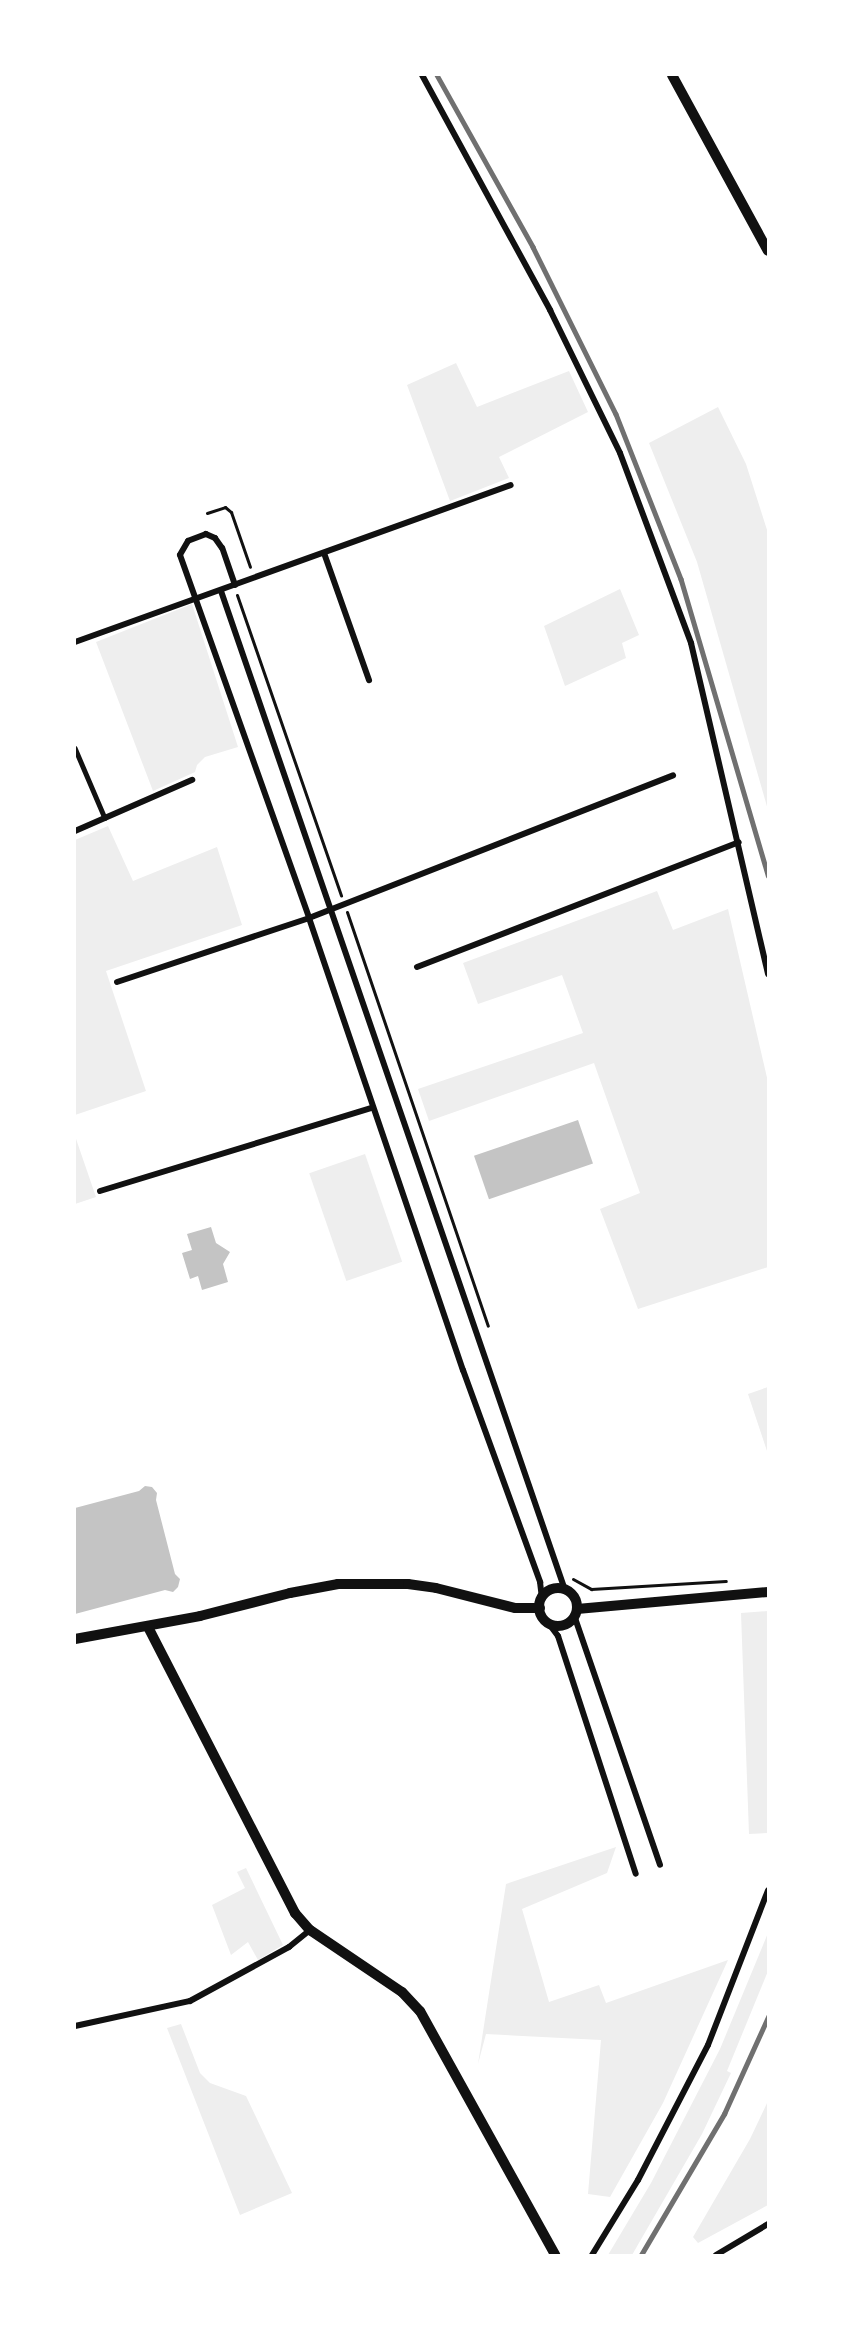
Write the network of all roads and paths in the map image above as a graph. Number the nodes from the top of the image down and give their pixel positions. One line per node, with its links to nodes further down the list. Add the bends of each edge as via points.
1 (422, 75): 18 (street, via 550,310 620,453 691,643)
2 (672, 75): 3 (street)
3 (768, 251)
4 (511, 485): 6 (street)
5 (207, 513): 7 (path, via 225,507 231,512)
6 (324, 553): 7 (street); 12 (street)
7 (254, 579): 8 (street); 19 (path, via 253,586 237,595)
8 (235, 585): 9 (street); 10 (street, via 222,548 206,534 188,541 180,555)
9 (221, 591): 10 (street); 20 (street)
10 (196, 599): 11 (street); 22 (street)
11 (75, 642)
12 (369, 680)
13 (75, 748): 16 (lane)
14 (673, 775): 20 (street)
15 (192, 780): 16 (street)
16 (105, 818): 17 (street)
17 (75, 831)
18 (739, 842): 23 (street); 24 (street)
19 (341, 895)
20 (330, 910): 22 (street); 31 (street)
21 (349, 916): 28 (path)
22 (309, 918): 25 (street); 26 (street)
23 (417, 967)
24 (768, 974)
25 (117, 982)
26 (372, 1108): 27 (street); 33 (street, via 540,1582)
27 (100, 1191)
28 (489, 1329)
29 (572, 1579): 30 (path, via 591,1589)
30 (729, 1581)
31 (565, 1590): 33 (street, via 555,1589); 34 (street, via 575,1598)
32 (768, 1592): 34 (street)
33 (541, 1603): 35 (street, via 544,1620); 36 (street, via 515,1608 408,1584 338,1584)
34 (576, 1613): 35 (street, via 561,1626); 38 (street)
35 (549, 1624): 39 (street, via 558,1636)
36 (148, 1627): 37 (street); 41 (street, via 292,1908)
37 (75, 1639)
38 (660, 1865)
39 (636, 1874)
40 (768, 1890): 45 (street, via 721,2015 683,2096)
41 (310, 1930): 42 (street, via 289,1947 190,2001); 44 (street, via 402,1992 420,2011)
42 (75, 2026)
43 (768, 2224): 46 (street)
44 (555, 2255)
45 (592, 2255)
46 (716, 2255)

